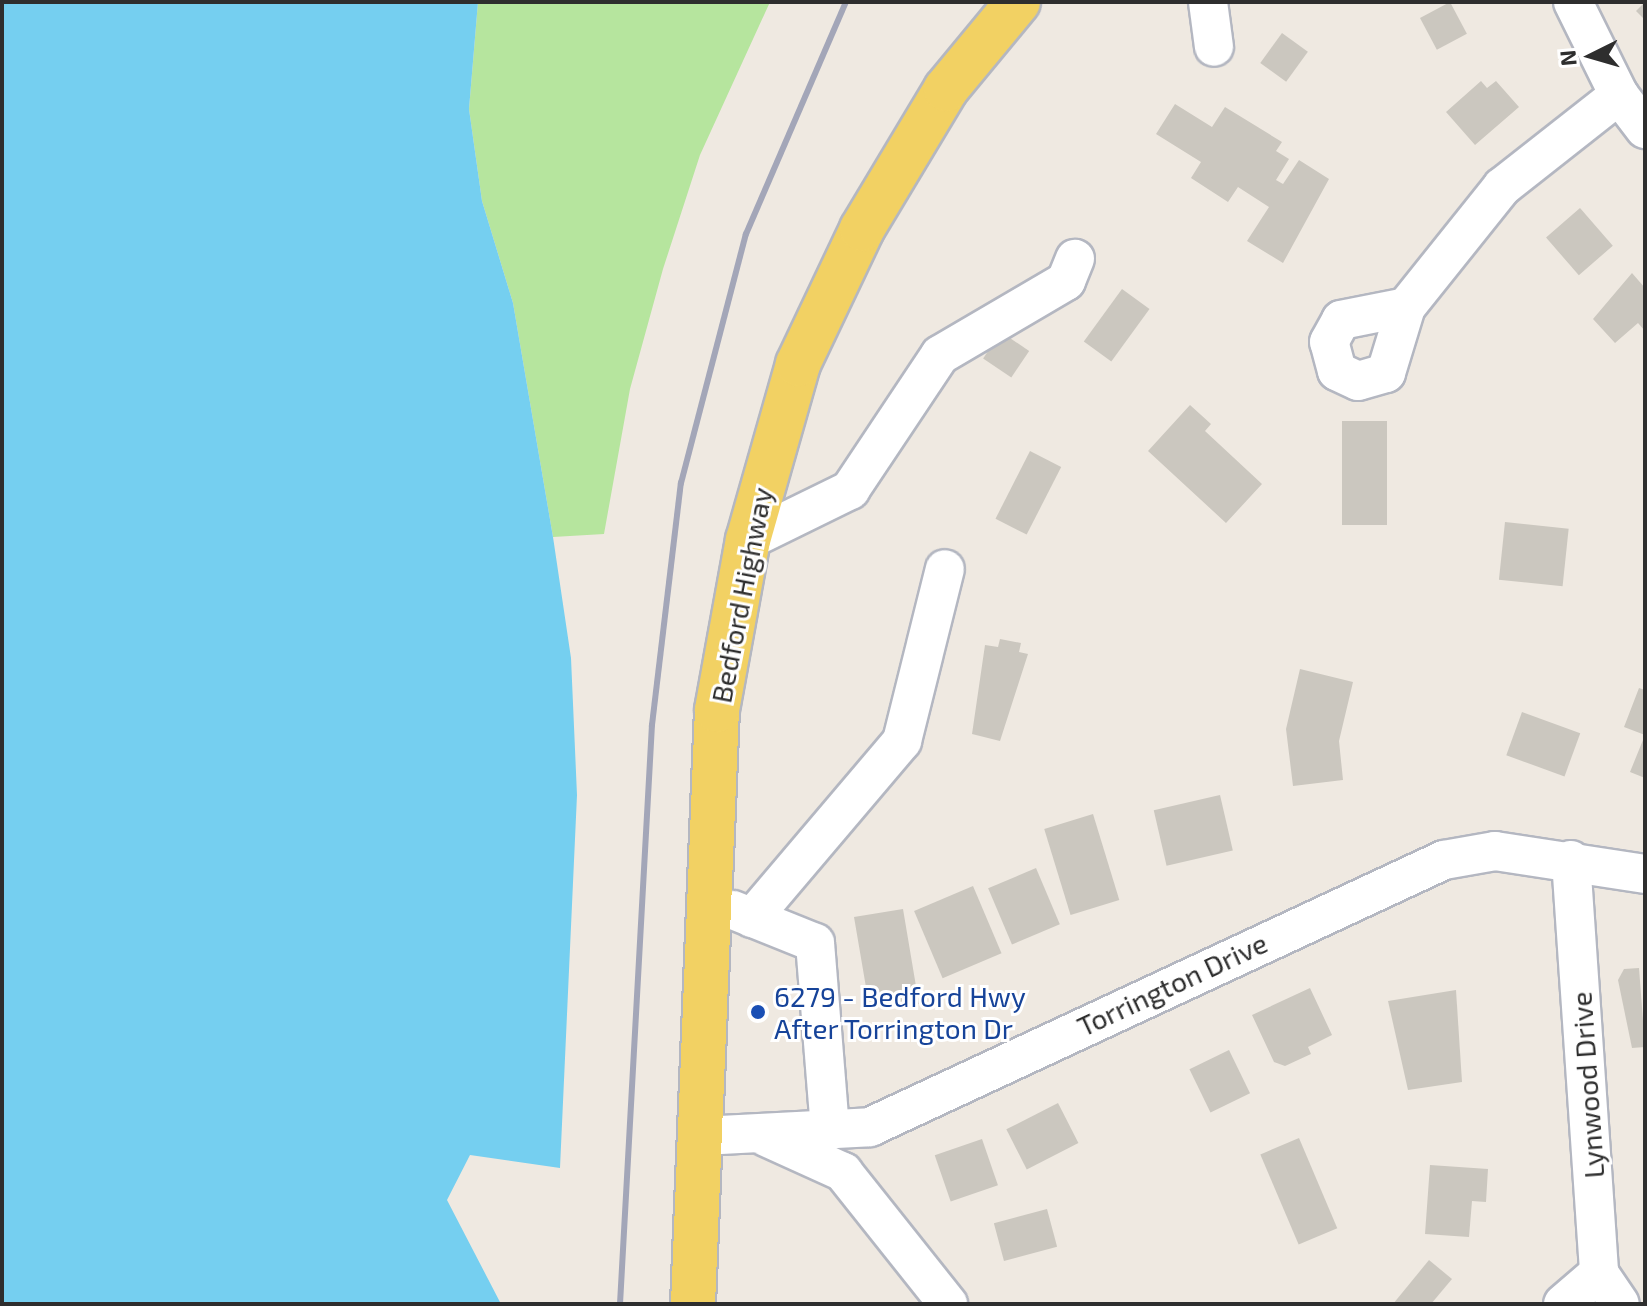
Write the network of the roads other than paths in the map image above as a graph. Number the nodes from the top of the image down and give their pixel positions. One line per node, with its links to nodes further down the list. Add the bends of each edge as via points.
1 (1018, 2): 9 (main road, Bedford Highway, via 946,89 834,284 798,364)
2 (1208, 2): 4 (street)
3 (1573, 2): 5 (street)
4 (1214, 47)
5 (1619, 95): 6 (street); 8 (street, via 1502,187)
6 (1645, 129)
7 (1075, 259): 9 (street, via 1066,281 940,355 850,490)
8 (1406, 307)
9 (748, 540): 13 (main road, Bedford Highway, via 717,710)
10 (945, 569): 14 (street, via 902,741)
11 (1571, 860): 12 (street, Torrington Drive); 15 (street, Torrington Drive, via 1495,851 1444,860 870,1127); 18 (street, Lynwood Drive)
12 (1645, 874)
13 (708, 901): 14 (street); 17 (main road, Bedford Highway)
14 (752, 918): 15 (street, via 815,943)
15 (830, 1130): 16 (street, Torrington Drive)
16 (763, 1135): 17 (street, Torrington Drive); 20 (street, via 843,1172)
17 (701, 1136): 19 (main road, Bedford Highway)
18 (1599, 1273): 21 (street); 22 (street)
19 (693, 1304)
20 (948, 1304)
21 (1563, 1304)
22 (1620, 1304)

